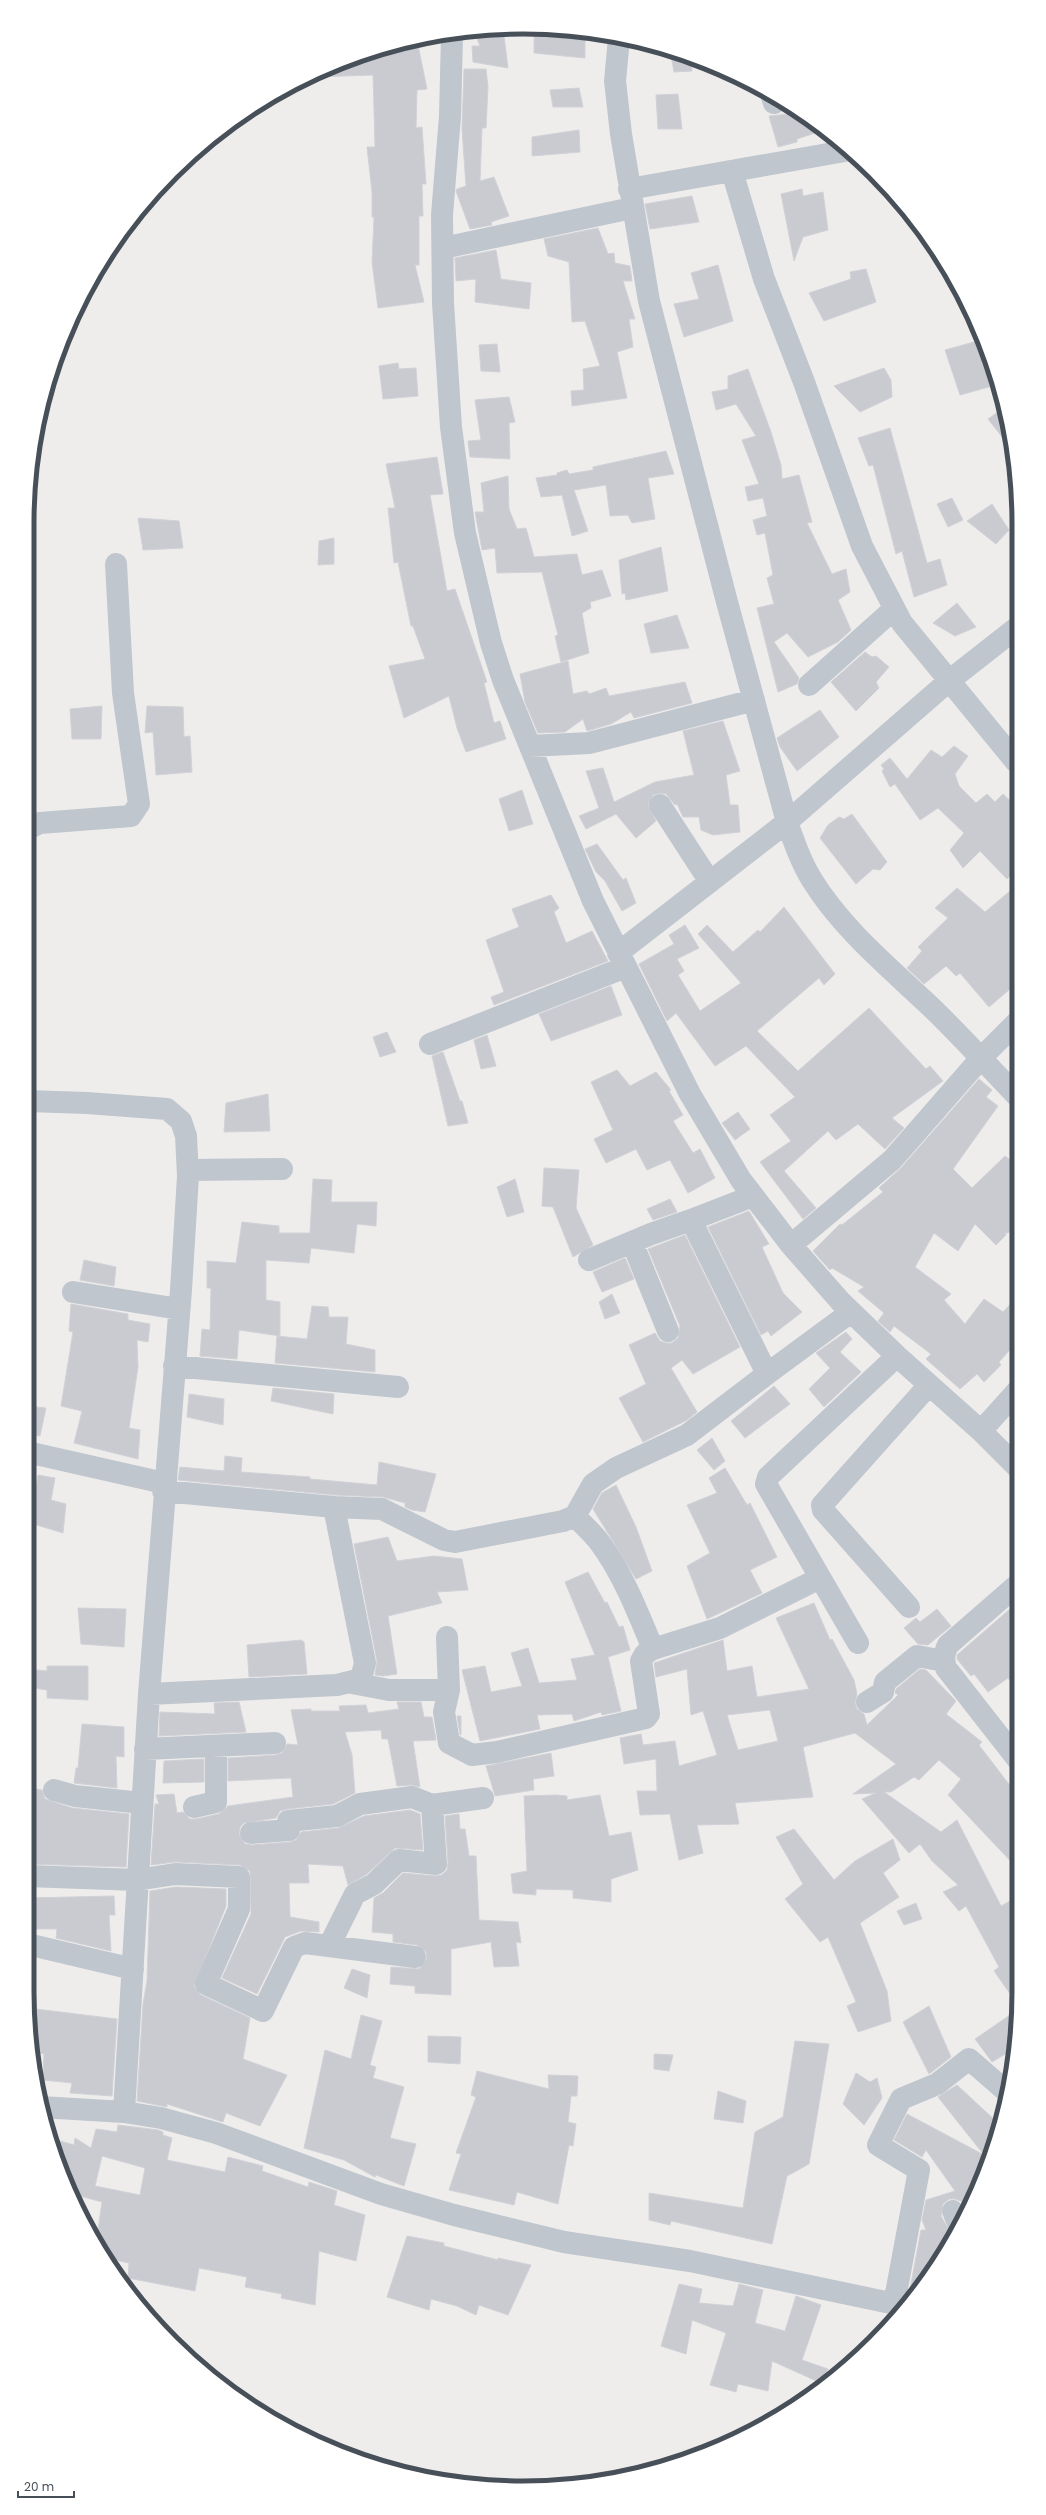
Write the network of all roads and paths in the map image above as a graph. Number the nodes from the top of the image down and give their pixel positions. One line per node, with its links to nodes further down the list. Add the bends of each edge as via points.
1 (452, 39): 6 (street)
2 (619, 43): 5 (street, via 615,81)
3 (841, 152): 4 (street)
4 (732, 171): 5 (street); 8 (street, via 764,279 804,382 862,546)
5 (631, 199): 6 (street); 12 (street, via 649,301)
6 (442, 248): 13 (street, via 451,426 465,533 491,643)
7 (116, 564): 17 (street, via 123,693 139,804 131,816)
8 (894, 609): 10 (street, via 902,623); 11 (street)
9 (1012, 631): 10 (street)
10 (950, 680): 14 (street); 16 (street)
11 (809, 685)
12 (754, 700): 13 (street, via 589,743); 16 (street)
13 (530, 746): 19 (street, via 592,901)
14 (1012, 757)
15 (660, 805): 18 (street)
16 (787, 822): 18 (street); 22 (street, via 812,880 830,906)
17 (34, 826)
18 (710, 882): 19 (street)
19 (622, 960): 21 (street); 27 (street, via 690,1094 741,1180)
20 (1012, 1027): 22 (street)
21 (430, 1044)
22 (981, 1058): 23 (street); 30 (street, via 892,1160)
23 (1012, 1091)
24 (34, 1099): 26 (street, via 168,1109 181,1121 186,1136)
25 (282, 1169): 26 (street)
26 (188, 1170): 33 (street)
27 (754, 1196): 28 (street); 30 (street)
28 (691, 1220): 29 (street); 38 (street)
29 (632, 1242): 31 (street); 35 (street)
30 (791, 1245): 34 (street)
31 (589, 1260)
32 (73, 1292): 33 (street)
33 (179, 1309): 37 (street)
34 (851, 1312): 36 (street); 38 (street)
35 (668, 1331)
36 (897, 1356): 39 (street); 48 (street, via 766,1480 769,1493)
37 (174, 1366): 40 (street); 45 (street)
38 (767, 1374): 47 (street, via 687,1435 616,1468 593,1484)
39 (929, 1384): 42 (street); 50 (street, via 822,1505 823,1510)
40 (398, 1387)
41 (1012, 1396): 42 (street)
42 (981, 1431): 44 (street)
43 (34, 1454): 45 (street)
44 (1012, 1462)
45 (164, 1487): 46 (street); 57 (street)
46 (334, 1507): 47 (street, via 382,1509 444,1540 455,1542 563,1521); 55 (street, via 365,1663 361,1679)
47 (575, 1516): 53 (street, via 611,1559 639,1612)
48 (820, 1578): 52 (street); 53 (street, via 720,1628)
49 (1012, 1589): 54 (street, via 948,1645)
50 (909, 1607)
51 (447, 1637): 56 (street)
52 (858, 1643)
53 (653, 1649): 56 (street, via 640,1661 649,1714 646,1718 497,1752 472,1755 449,1743 444,1712)
54 (944, 1661): 58 (street, via 917,1656 885,1682 883,1692); 62 (street, via 946,1668)
55 (352, 1683): 56 (street, via 389,1690); 57 (street, via 313,1688)
56 (449, 1690)
57 (149, 1694): 61 (street)
58 (867, 1702)
59 (275, 1743): 60 (street)
60 (216, 1746): 61 (street); 67 (street, via 216,1802)
61 (145, 1749): 65 (street)
62 (1012, 1752)
63 (54, 1790): 65 (street, via 75,1796)
64 (484, 1798): 66 (street)
65 (142, 1802): 70 (street)
66 (432, 1806): 68 (street, via 412,1797 360,1804 337,1816 288,1821 289,1830); 72 (street, via 436,1864 399,1860 374,1884 355,1894)
67 (194, 1808)
68 (251, 1833)
69 (34, 1876): 70 (street)
70 (137, 1880): 72 (street, via 175,1874 238,1877 240,1909 206,1984 263,2011 294,1947 304,1943); 74 (street)
71 (34, 1946): 74 (street)
72 (329, 1946): 73 (street)
73 (415, 1957)
74 (133, 1969): 77 (street)
75 (1003, 2089): 78 (street, via 969,2059 937,2084 901,2099 878,2145 919,2170)
76 (48, 2107): 77 (street)
77 (124, 2112): 79 (street, via 161,2118 216,2133 381,2194 454,2215 564,2242 690,2261)
78 (900, 2303)
79 (899, 2305)

